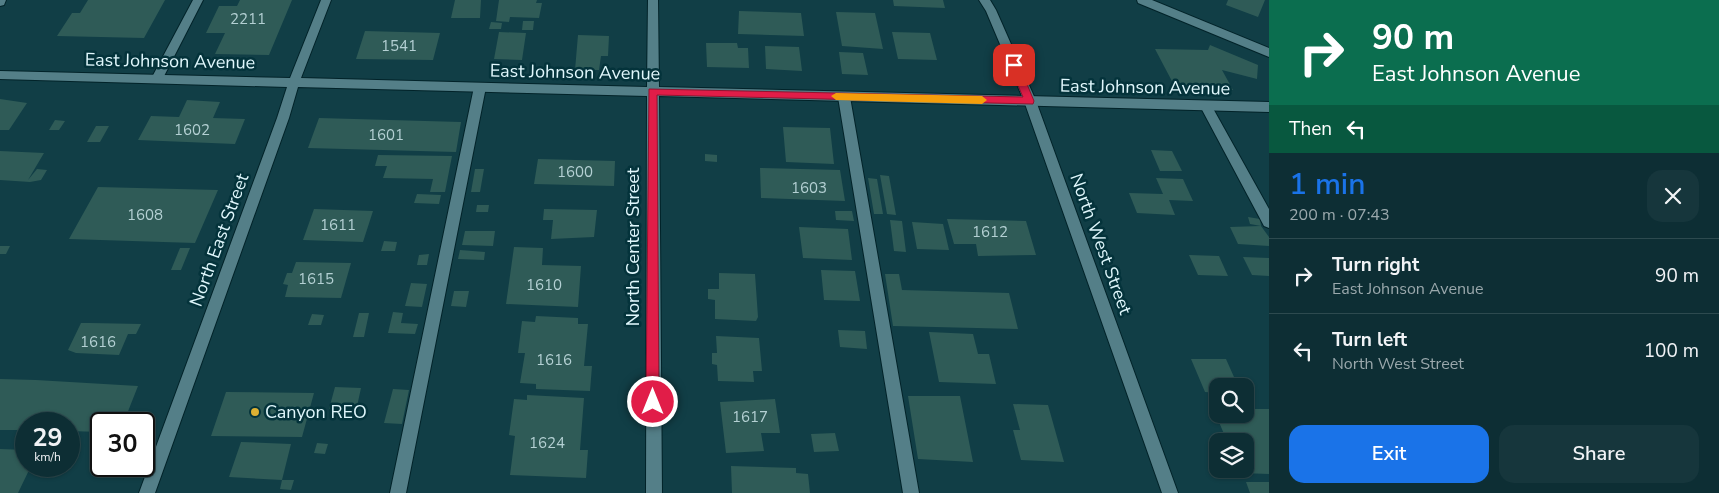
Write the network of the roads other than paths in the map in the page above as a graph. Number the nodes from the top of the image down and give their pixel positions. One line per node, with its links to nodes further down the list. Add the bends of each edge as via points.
1 (198, 0): 8 (street)
2 (326, 0): 9 (street, North East Street)
3 (653, 0): 11 (street, North Center Street)
4 (1142, 0): 6 (street)
5 (991, 3): 13 (street, North West Street)
6 (1269, 53)
7 (0, 75): 8 (street, East Johnson Avenue)
8 (157, 79): 9 (street, East Johnson Avenue)
9 (294, 82): 10 (street, East Johnson Avenue); 17 (street, North East Street)
10 (480, 87): 11 (street, East Johnson Avenue); 18 (street)
11 (652, 91): 12 (street, East Johnson Avenue); 19 (street, North Center Street)
12 (844, 97): 13 (street, East Johnson Avenue); 20 (street)
13 (1030, 101): 14 (street, East Johnson Avenue); 21 (street, North West Street)
14 (1206, 106): 15 (street, East Johnson Avenue); 16 (street)
15 (1269, 107)
16 (1269, 222)
17 (148, 493)
18 (398, 493)
19 (654, 493)
20 (911, 493)
21 (1170, 493)

